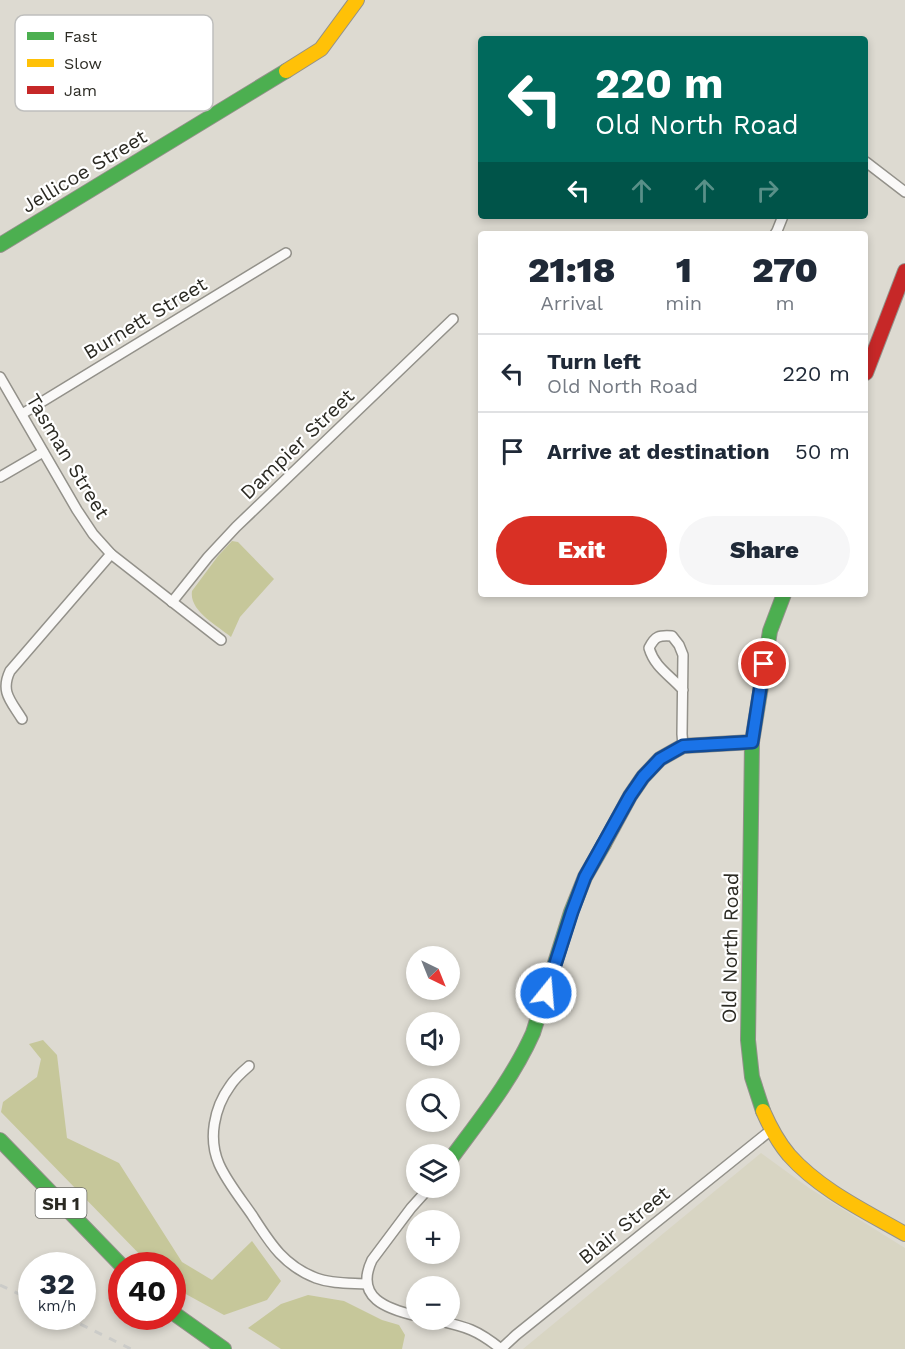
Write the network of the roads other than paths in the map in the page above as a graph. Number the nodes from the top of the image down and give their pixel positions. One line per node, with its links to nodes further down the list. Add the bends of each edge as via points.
1 (357, 0): 4 (main road, Jellicoe Street, via 321,49)
2 (868, 164): 3 (street)
3 (905, 192)
4 (0, 245)
5 (286, 253): 10 (street, Burnett Street)
6 (905, 271): 8 (main road)
7 (453, 319): 15 (street, Dampier Street, via 236,527)
8 (868, 368)
9 (0, 376): 10 (street, Tasman Street)
10 (21, 414): 11 (street, Tasman Street)
11 (43, 452): 12 (street); 13 (street, Tasman Street, via 93,534)
12 (0, 477)
13 (111, 554): 15 (street, Tasman Street); 18 (street, via 9,671 5,687)
14 (783, 597): 19 (main road, Old North Road, via 770,631)
15 (172, 602): 16 (street, Tasman Street)
16 (221, 640)
17 (683, 690): 17 (street, via 652,659 649,648 662,635 672,636 683,655); 20 (street)
18 (22, 718)
19 (752, 742): 20 (main road); 22 (main road, Old North Road, via 748,1037 751,1075)
20 (683, 746): 24 (main road, via 652,766 630,796 585,877 526,1052)
21 (249, 1066): 28 (street, via 230,1085 219,1104 213,1126 219,1165 283,1258 318,1279)
22 (771, 1130): 26 (main road, Old North Road, via 792,1160 814,1179); 33 (street, Blair Street)
23 (0, 1140): 27 (main road, SH 1)
24 (460, 1146)
25 (420, 1198): 28 (street, via 372,1260)
26 (905, 1234)
27 (108, 1252)
28 (366, 1284): 29 (street, via 376,1300)
29 (406, 1313)
30 (186, 1322): 32 (main road)
31 (460, 1326): 33 (street, via 484,1335)
32 (224, 1349)
33 (501, 1349)

